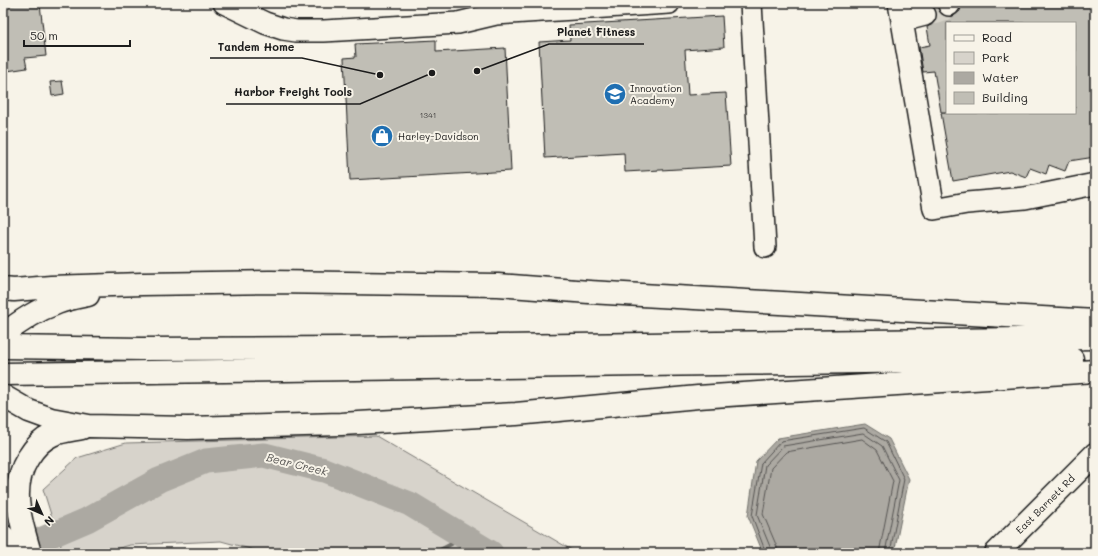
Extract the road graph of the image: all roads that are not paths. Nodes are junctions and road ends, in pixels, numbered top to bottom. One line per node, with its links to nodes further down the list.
1 (224, 3): 2 (lane)
2 (669, 3)
3 (751, 3): 7 (lane)
4 (900, 12): 5 (lane); 6 (lane)
5 (925, 15)
6 (1095, 184)
7 (765, 247)
8 (142, 284): 9 (main road); 10 (main road); 11 (main road)
9 (3, 289)
10 (1095, 321)
11 (3, 335)
12 (1095, 338): 13 (main road)
13 (3, 347)
14 (1095, 359): 16 (main road)
15 (1095, 371): 18 (main road)
16 (3, 374)
17 (3, 396): 18 (main road)
18 (89, 426): 22 (main road)
19 (1095, 454): 23 (main road, East Barnett Rd)
20 (3, 536): 21 (main road)
21 (9, 553)
22 (30, 553)
23 (996, 553)

